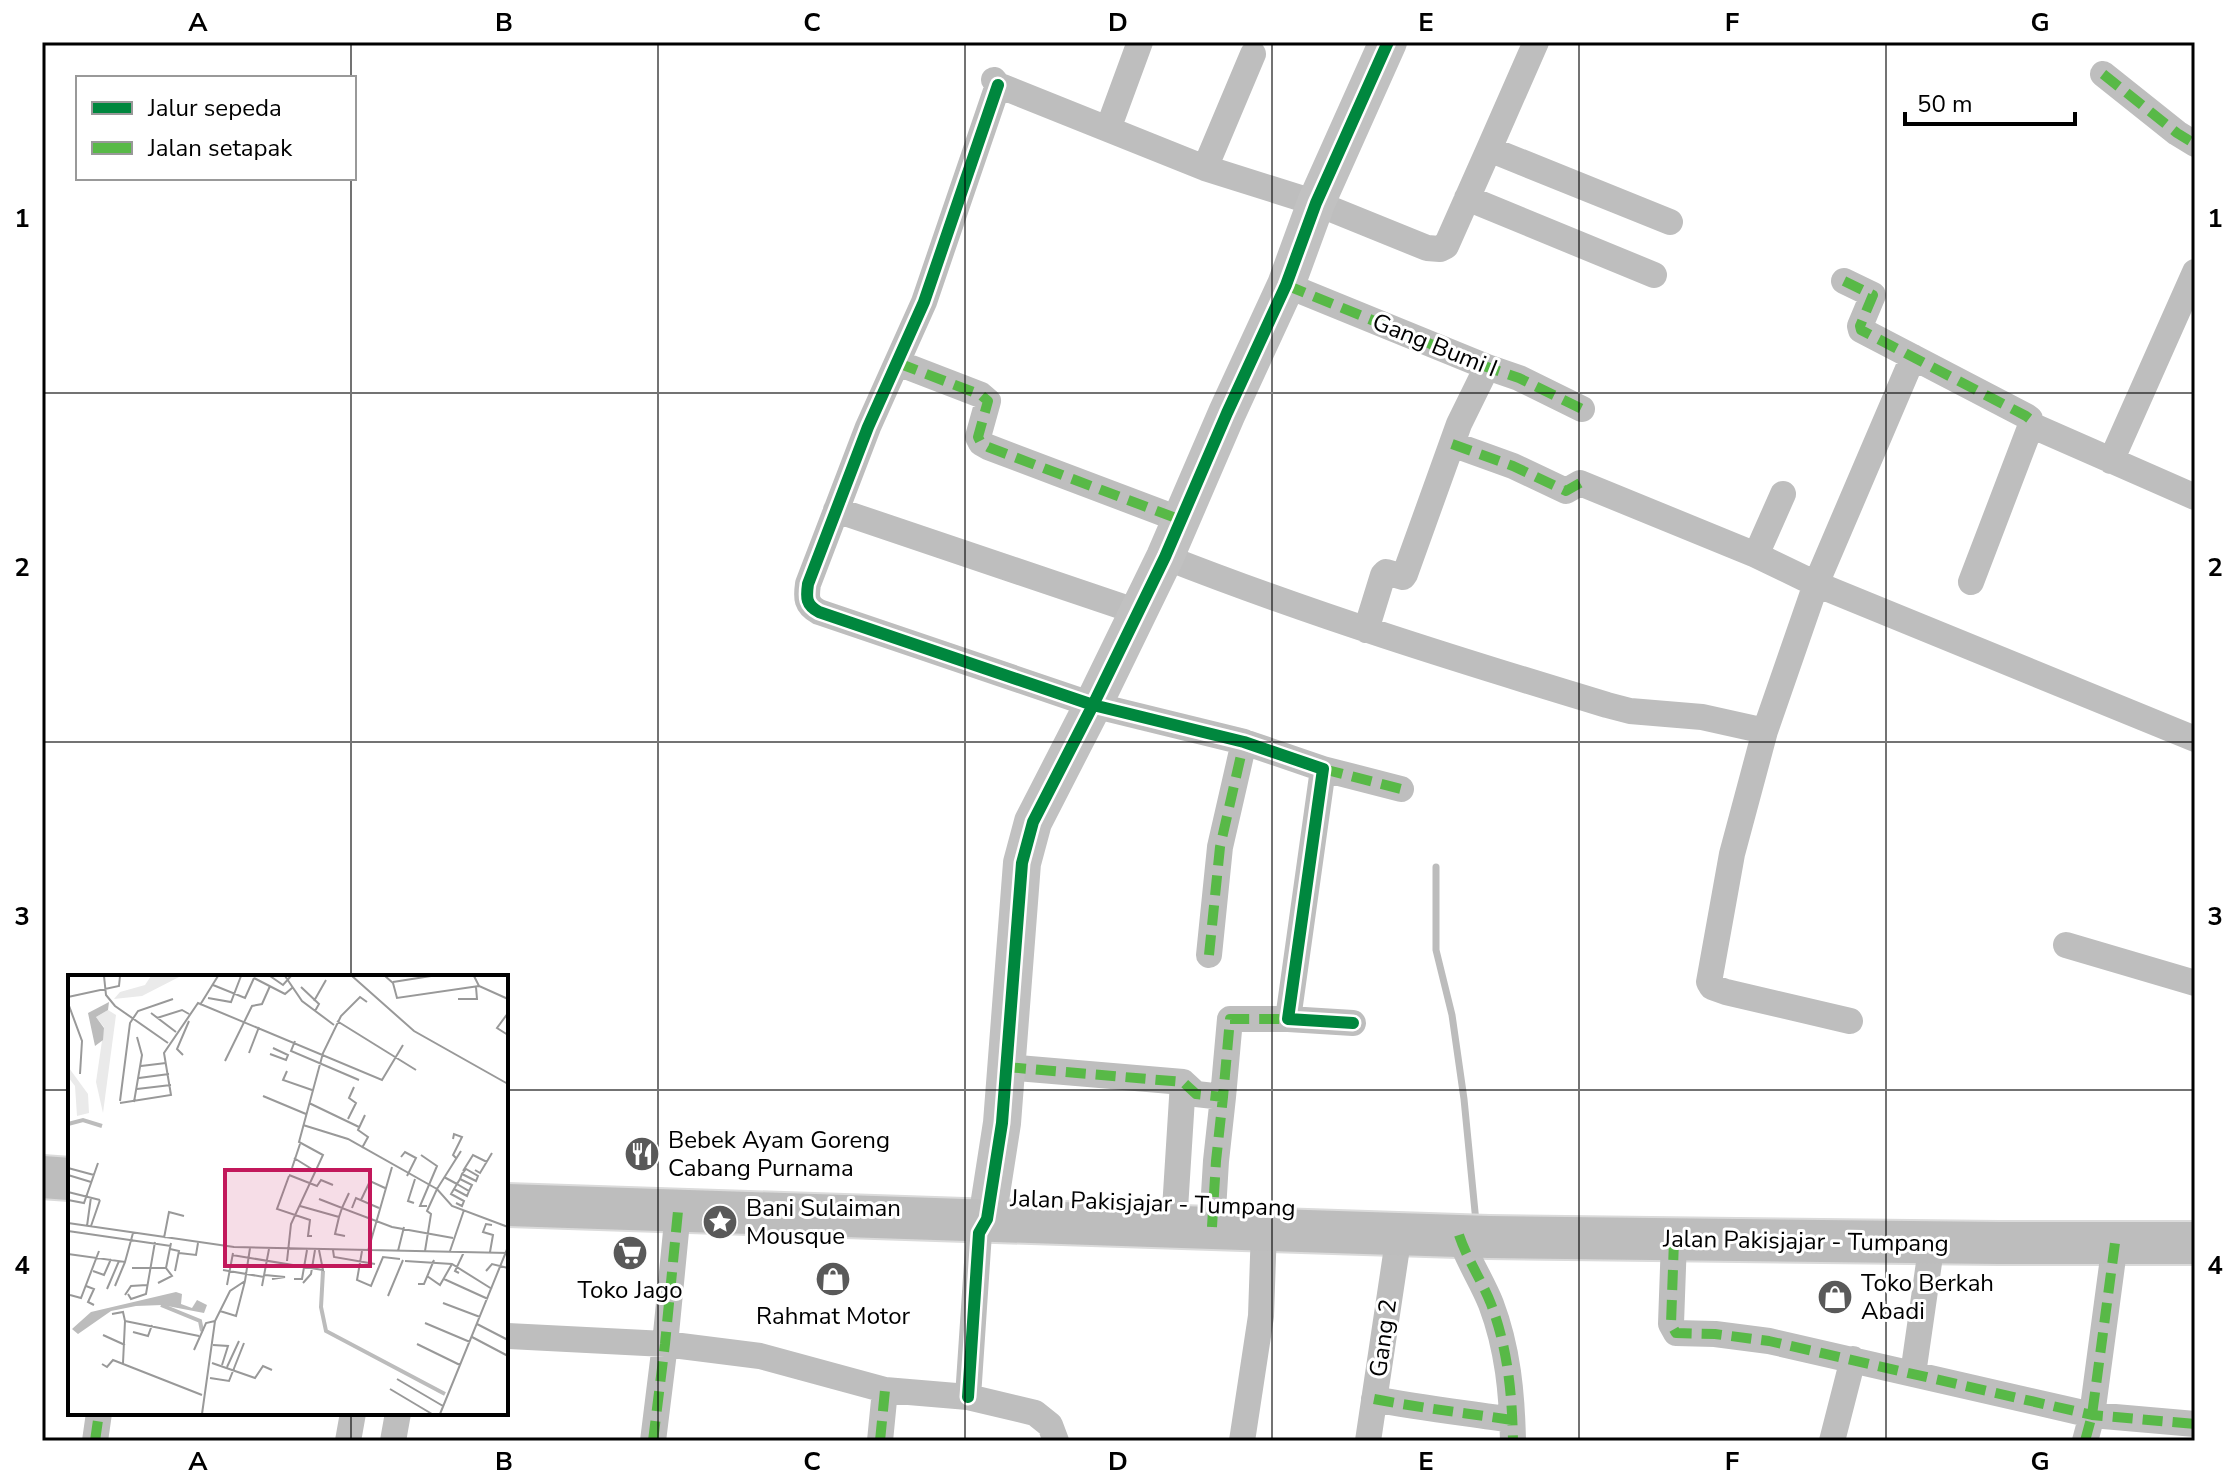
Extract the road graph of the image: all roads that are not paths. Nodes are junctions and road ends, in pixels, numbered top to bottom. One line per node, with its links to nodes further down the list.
1 (1140, 42): 6 (street)
2 (1388, 42): 11 (street)
3 (1536, 42): 8 (street)
4 (1253, 54): 9 (street)
5 (2103, 74): 7 (street)
6 (1108, 129): 9 (street); 18 (street)
7 (2195, 144)
8 (1489, 149): 10 (street); 12 (street)
9 (1205, 168): 11 (street)
10 (1467, 198): 11 (street); 14 (street)
11 (1316, 203): 16 (street)
12 (1670, 222)
13 (2195, 272): 23 (street)
14 (1654, 275)
15 (1844, 281): 17 (street)
16 (1286, 285): 19 (street, Gang Bumi I); 27 (street)
17 (1913, 357): 21 (street); 31 (street)
18 (898, 363): 26 (street); 27 (street)
19 (1487, 367): 20 (street, Gang Bumi I); 22 (street)
20 (1582, 409)
21 (2031, 425): 23 (street); 30 (street)
22 (1452, 444): 28 (street); 33 (street)
23 (2111, 461): 25 (street)
24 (1783, 494): 28 (street)
25 (2195, 497)
26 (836, 510): 32 (street); 34 (street)
27 (1181, 520): 29 (street)
28 (1756, 555): 31 (street)
29 (1165, 557): 32 (street); 33 (street)
30 (1971, 582)
31 (1816, 584): 35 (street); 36 (street)
32 (1138, 612): 34 (street)
33 (1366, 630): 35 (street)
34 (1093, 705): 37 (street); 46 (street)
35 (1765, 731): 44 (street)
36 (2195, 739)
37 (1244, 742): 38 (street); 41 (street)
38 (1323, 769): 39 (street); 43 (street)
39 (1401, 789)
40 (2066, 945): 42 (street)
41 (1209, 955)
42 (2195, 983)
43 (1288, 1019): 45 (street); 48 (street)
44 (1850, 1021)
45 (1353, 1023)
46 (1006, 1067): 47 (street); 53 (street)
47 (1183, 1082): 48 (street); 54 (street)
48 (1223, 1097): 54 (street)
49 (42, 1177): 50 (main road)
50 (68, 1179)
51 (508, 1205): 52 (main road, Jalan Pakisjajar - Tumpang)
52 (678, 1211): 53 (main road, Jalan Pakisjajar - Tumpang); 63 (street)
53 (987, 1219): 54 (main road, Jalan Pakisjajar - Tumpang); 67 (street)
54 (1193, 1226): 55 (main road, Jalan Pakisjajar - Tumpang)
55 (1264, 1228): 56 (main road, Jalan Pakisjajar - Tumpang); 81 (street)
56 (1399, 1234): 57 (main road, Jalan Pakisjajar - Tumpang); 68 (street, Gang 2)
57 (1470, 1236): 58 (main road, Jalan Pakisjajar - Tumpang); 74 (street)
58 (1674, 1240): 59 (main road, Jalan Pakisjajar - Tumpang); 64 (street)
59 (1932, 1242): 60 (main road, Jalan Pakisjajar - Tumpang); 65 (street)
60 (2115, 1243): 61 (main road, Jalan Pakisjajar - Tumpang); 72 (street)
61 (2195, 1243)
62 (508, 1336): 63 (street)
63 (665, 1344): 66 (street); 78 (street)
64 (1853, 1359): 65 (street); 83 (street)
65 (1913, 1374): 72 (street)
66 (885, 1390): 67 (street); 79 (street)
67 (968, 1397): 80 (street)
68 (1374, 1399): 74 (street); 82 (street, Gang 2)
69 (99, 1415): 75 (street)
70 (353, 1415): 76 (street)
71 (398, 1415): 77 (street)
72 (2092, 1415): 73 (street); 84 (street)
73 (2195, 1424)
74 (1513, 1430)
75 (95, 1441)
76 (348, 1441)
77 (393, 1441)
78 (653, 1441)
79 (880, 1441)
80 (1056, 1441)
81 (1242, 1441)
82 (1368, 1441)
83 (1832, 1441)
84 (2085, 1441)

